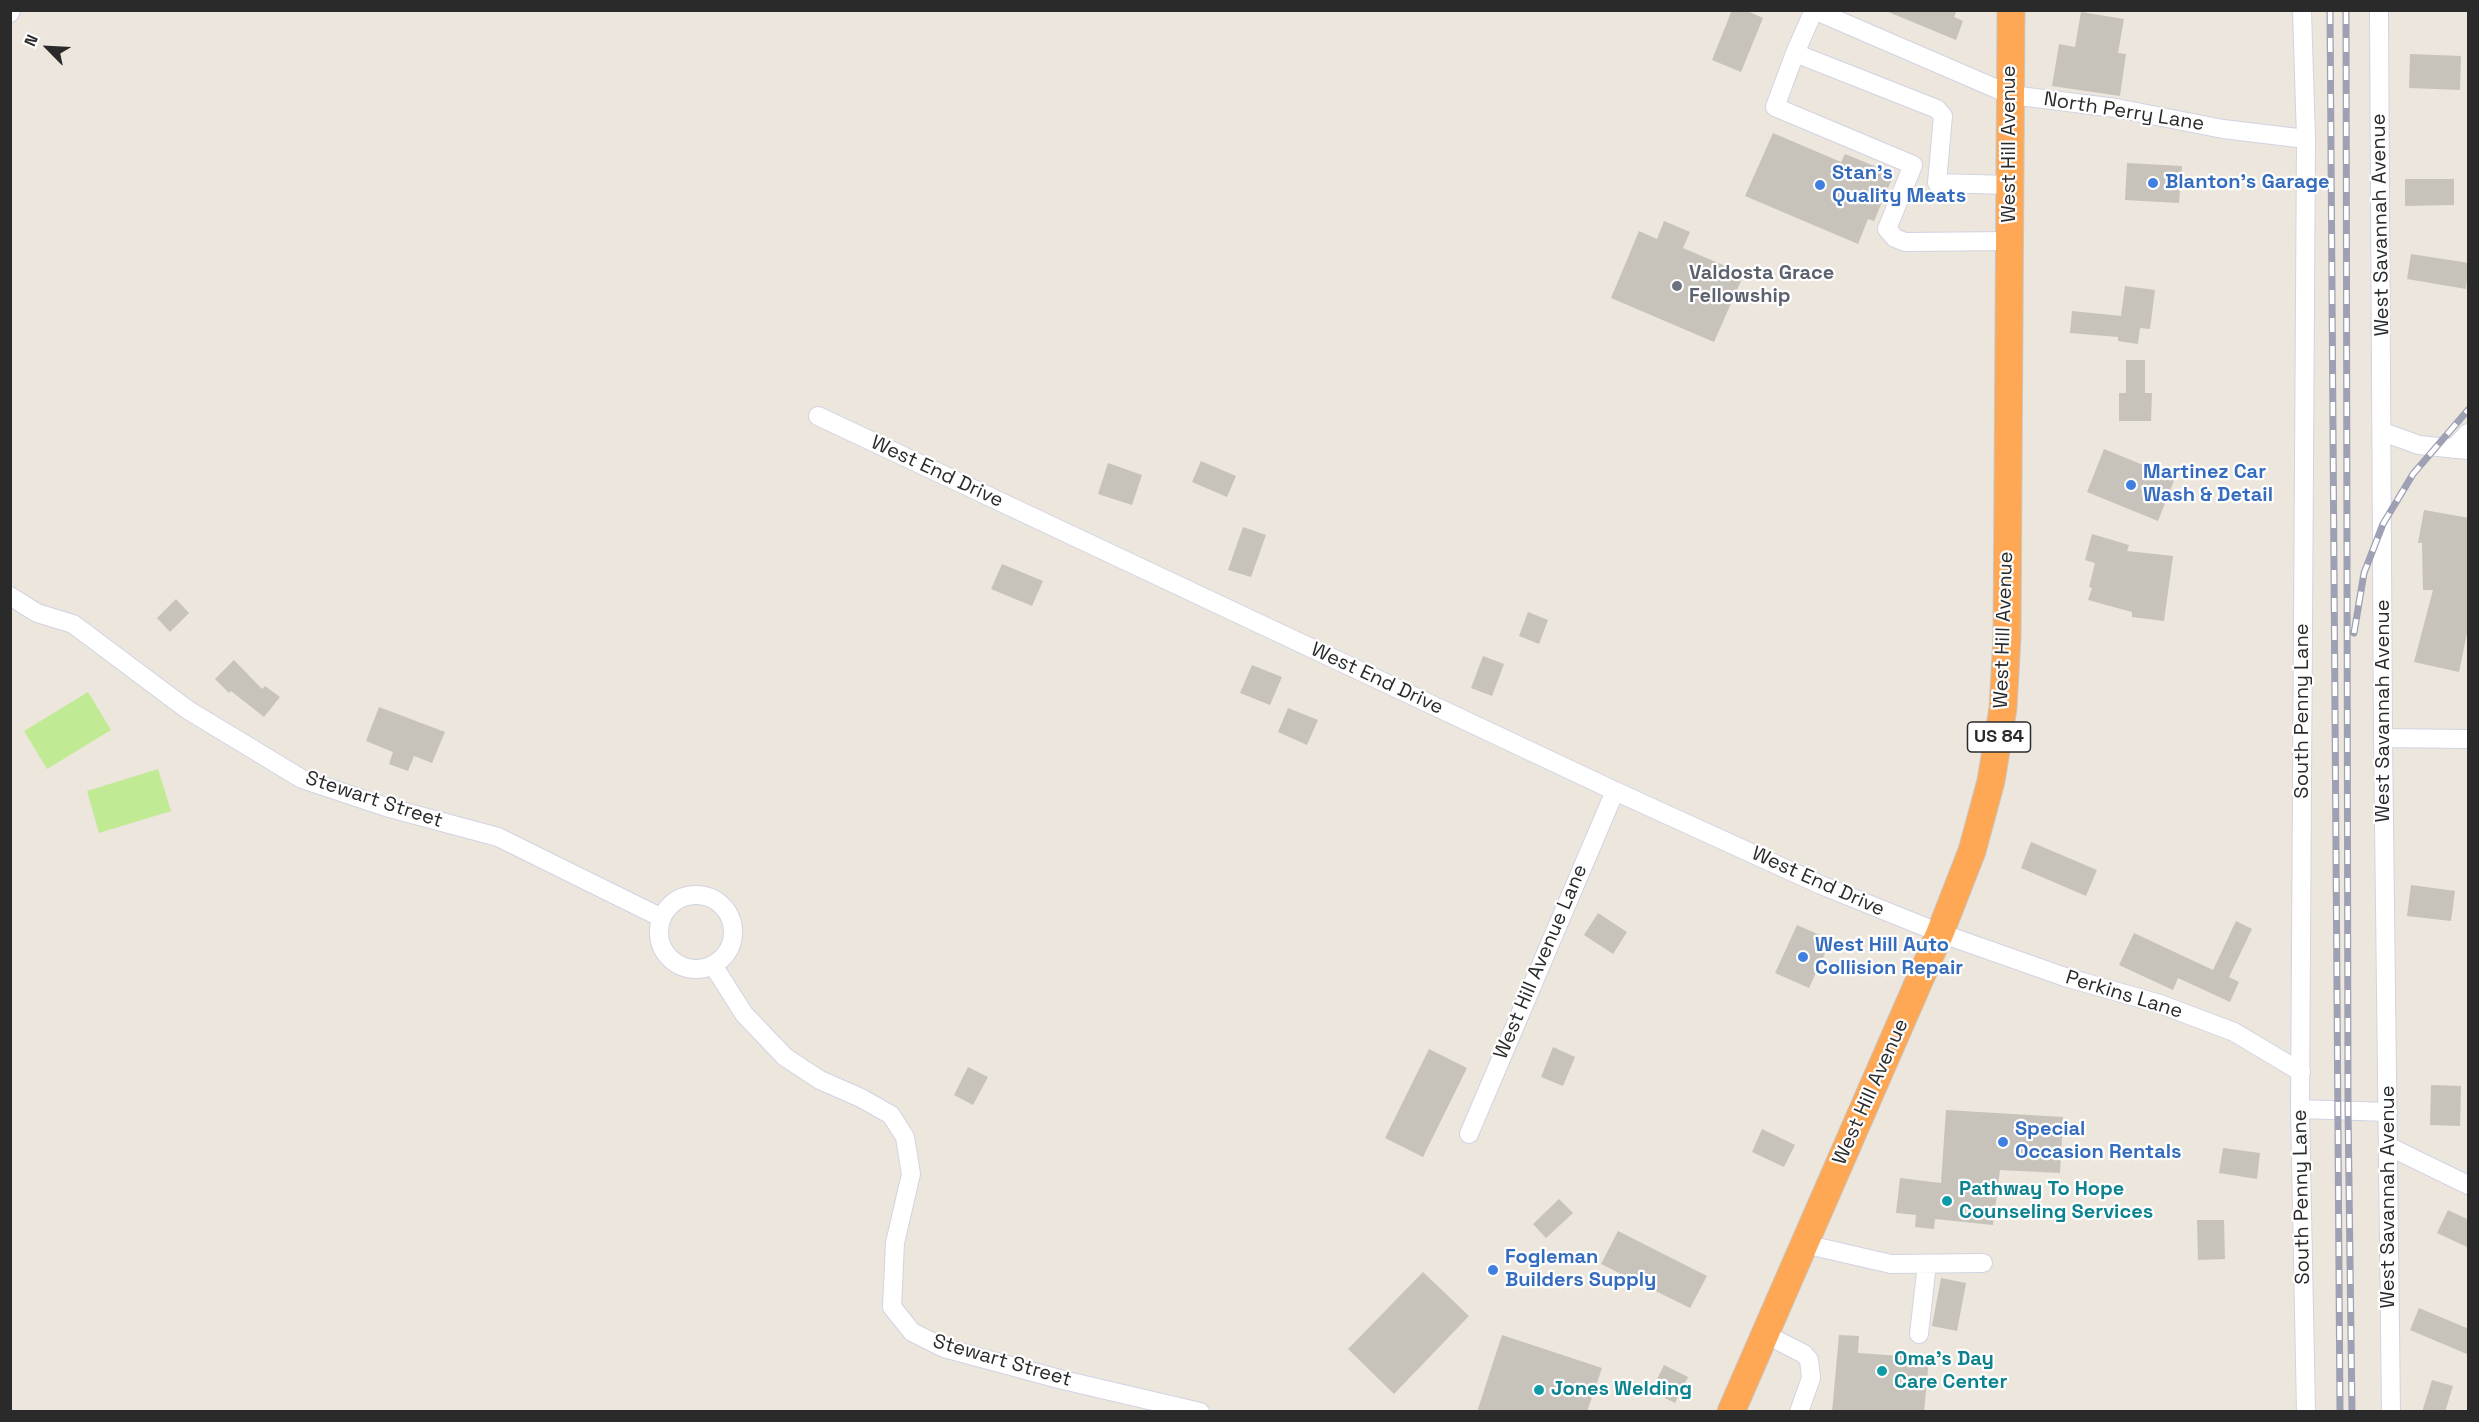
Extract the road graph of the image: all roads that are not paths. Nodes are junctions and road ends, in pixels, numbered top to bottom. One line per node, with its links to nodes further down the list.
1 (1814, 10): 5 (street); 6 (street, North Perry Lane)
2 (2011, 10): 6 (highway, West Hill Avenue / US 84)
3 (2302, 10): 7 (street, South Penny Lane)
4 (2379, 10): 13 (street, West Savannah Avenue)
5 (1795, 53): 8 (street); 9 (street)
6 (2011, 94): 7 (street, North Perry Lane); 10 (highway, West Hill Avenue / US 84)
7 (2306, 139): 23 (street, South Penny Lane)
8 (1913, 165): 9 (street); 11 (street)
9 (1937, 183): 10 (street)
10 (2010, 185): 11 (highway, West Hill Avenue / US 84)
11 (2010, 241): 21 (highway, West Hill Avenue / US 84)
12 (818, 416): 19 (street, West End Drive)
13 (2383, 432): 15 (street); 17 (street, West Savannah Avenue)
14 (2469, 433): 15 (street)
15 (2461, 450)
16 (10, 596): 20 (street, Stewart Street)
17 (2383, 738): 18 (street); 25 (street, West Savannah Avenue)
18 (2469, 739)
19 (1615, 790): 21 (street, West End Drive); 26 (street, West Hill Avenue Lane)
20 (662, 918): 22 (street); 22 (street)
21 (1940, 933): 23 (street, Perkins Lane); 29 (highway, West Hill Avenue / US 84)
22 (713, 965): 35 (street, Stewart Street)
23 (2301, 1072): 24 (street, South Penny Lane)
24 (2300, 1109): 25 (street); 37 (street, South Penny Lane)
25 (2388, 1112): 27 (street, West Savannah Avenue)
26 (1469, 1134)
27 (2388, 1146): 28 (street); 38 (street, West Savannah Avenue)
28 (2469, 1185)
29 (1804, 1244): 31 (street); 32 (highway, West Hill Avenue / US 84)
30 (1983, 1263): 31 (street)
31 (1927, 1264): 33 (street)
32 (1765, 1334): 34 (highway, West Hill Avenue / US 84); 36 (street)
33 (1919, 1334)
34 (1737, 1409)
35 (1200, 1412)
36 (1799, 1412)
37 (2306, 1412)
38 (2391, 1412)

